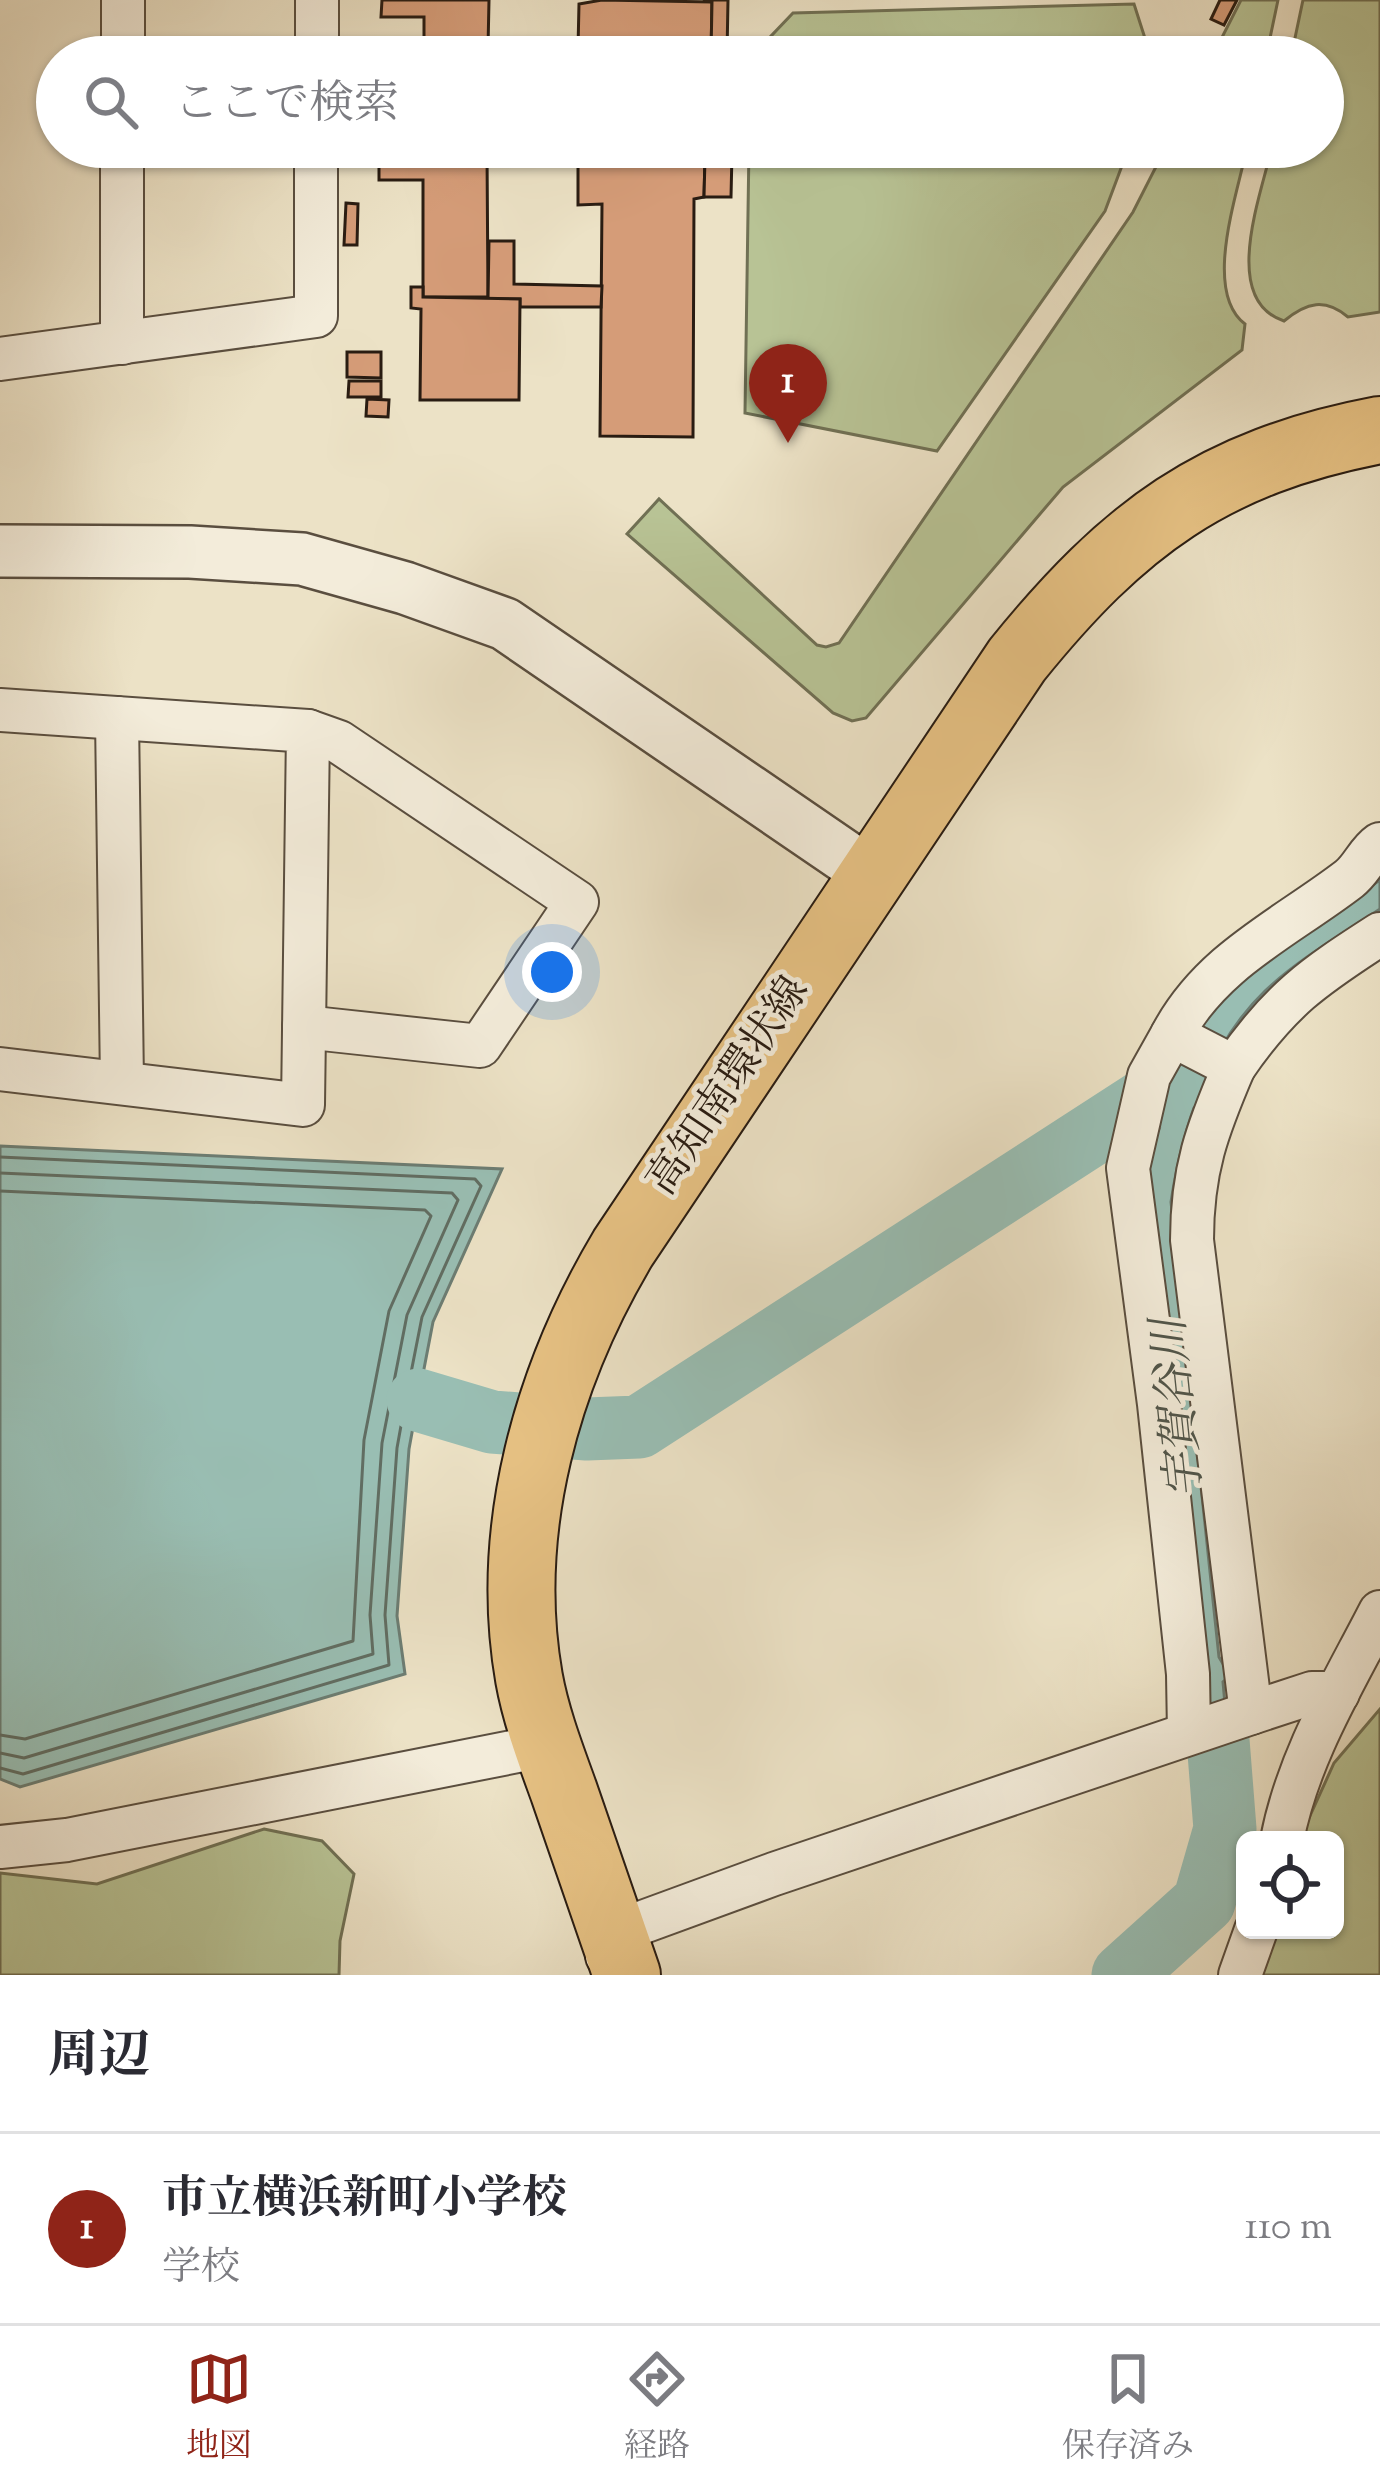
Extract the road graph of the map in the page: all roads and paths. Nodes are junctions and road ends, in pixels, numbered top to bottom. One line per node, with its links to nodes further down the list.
1 (123, 0): 3 (street)
2 (317, 0): 4 (street)
3 (122, 36)
4 (317, 36)
5 (122, 168): 7 (street)
6 (316, 168): 7 (street)
7 (122, 343): 8 (street)
8 (0, 359)
9 (1380, 430): 15 (main road, 高知南環状線)
10 (0, 551): 15 (street)
11 (0, 710): 12 (street)
12 (117, 718): 13 (street); 21 (street)
13 (308, 731): 17 (street); 17 (street)
14 (1380, 844): 18 (street)
15 (872, 875): 25 (main road, 高知南環状線)
16 (1380, 934): 19 (street)
17 (304, 1027): 21 (street)
18 (1176, 1037): 19 (street); 24 (street)
19 (1228, 1064): 24 (street)
20 (0, 1069): 21 (street)
21 (122, 1083)
22 (1380, 1612): 23 (street)
23 (1338, 1693): 24 (street); 26 (street)
24 (1220, 1723): 29 (street)
25 (548, 1745): 27 (street); 29 (main road, 高知南環状線)
26 (1284, 1831)
27 (0, 1847)
28 (1253, 1939): 30 (street)
29 (614, 1961)
30 (1240, 1975)

